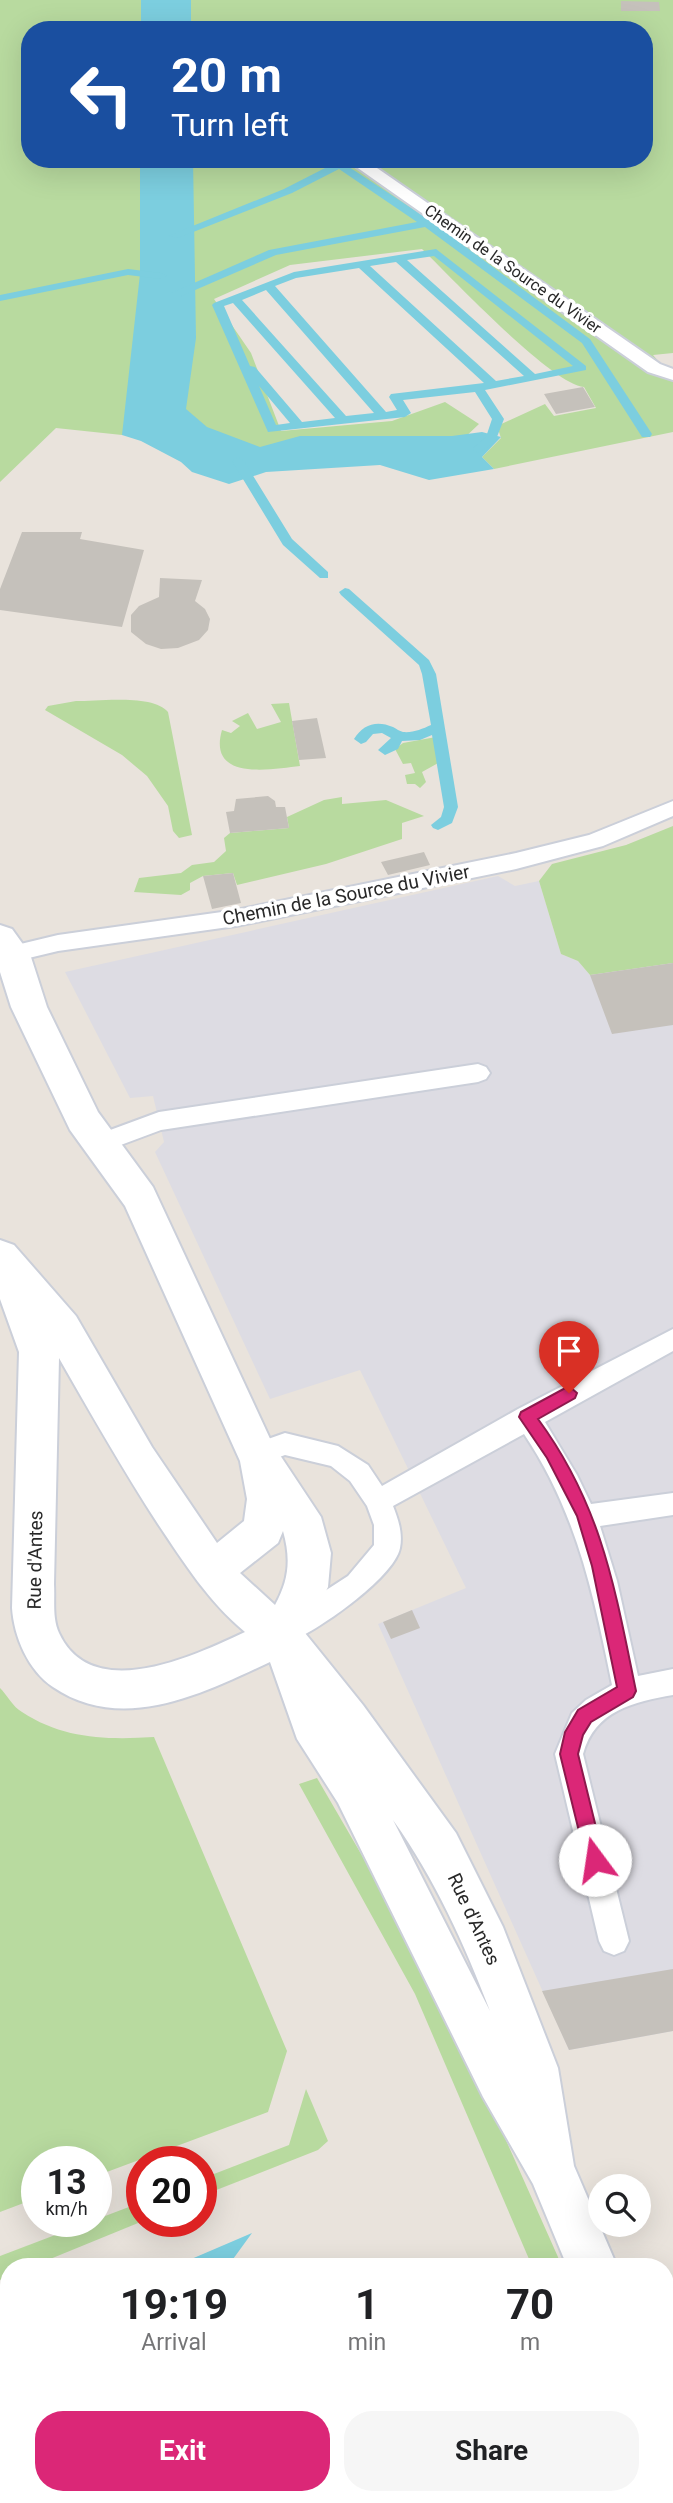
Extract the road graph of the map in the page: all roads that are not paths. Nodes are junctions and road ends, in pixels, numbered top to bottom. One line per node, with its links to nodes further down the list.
1 (367, 168): 2 (lane, Chemin de la Source du Vivier)
2 (673, 376)
3 (673, 808): 4 (lane, Chemin de la Source du Vivier)
4 (6, 946): 6 (street)
5 (478, 1073): 6 (lane)
6 (102, 1143): 10 (street)
7 (0, 1256): 14 (street, Rue d'Antes); 15 (street, Rue d'Antes)
8 (673, 1339): 9 (lane)
9 (527, 1417): 11 (lane); 13 (lane)
10 (257, 1454): 11 (lane); 14 (street); 15 (street)
11 (378, 1501): 15 (lane)
12 (673, 1504): 13 (lane)
13 (585, 1516): 17 (lane)
14 (211, 1567): 15 (street, Rue d'Antes)
15 (281, 1636): 19 (street)
16 (673, 1682): 17 (lane)
17 (627, 1691): 18 (lane)
18 (614, 1941)
19 (589, 2258)

